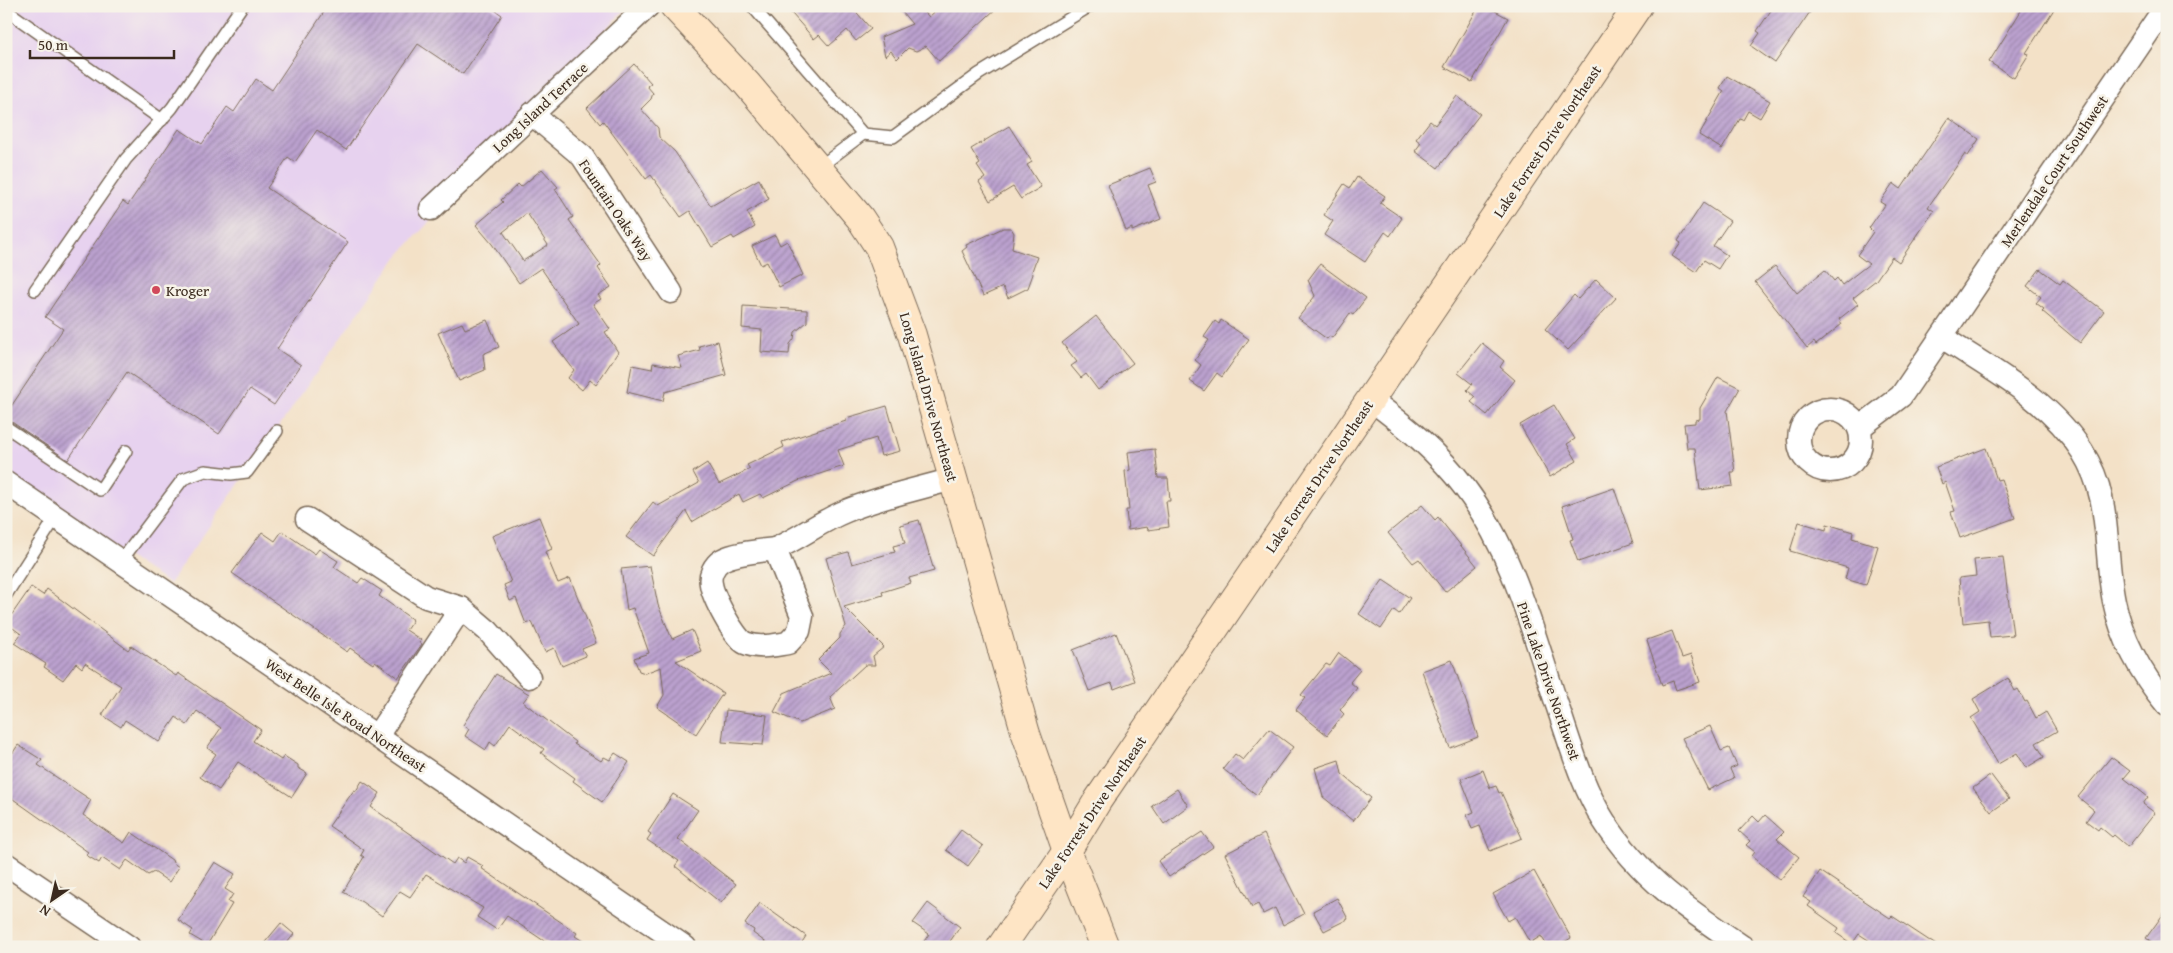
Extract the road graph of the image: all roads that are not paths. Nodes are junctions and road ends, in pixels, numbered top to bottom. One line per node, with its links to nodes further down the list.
1 (242, 6): 10 (lane)
2 (648, 6): 9 (street, Long Island Terrace)
3 (674, 6): 12 (street, Long Island Drive Northeast)
4 (752, 6): 11 (lane)
5 (1090, 6): 11 (lane)
6 (1638, 6): 17 (street, Lake Forrest Drive Northeast)
7 (2166, 6): 16 (street, Merlendale Court Southwest)
8 (6, 10): 10 (lane)
9 (532, 114): 13 (street, Long Island Terrace); 15 (street, Fountain Oaks Way)
10 (162, 120): 14 (lane)
11 (863, 134): 12 (lane)
12 (818, 168): 22 (street, Long Island Drive Northeast)
13 (431, 209)
14 (35, 290)
15 (671, 292)
16 (1942, 337): 19 (street, Merlendale Court Southwest); 31 (street)
17 (1371, 400): 33 (street, Lake Forrest Drive Northeast); 39 (street, Pine Lake Drive Northwest)
18 (6, 427): 21 (lane)
19 (1859, 428)
20 (277, 431): 27 (lane)
21 (126, 451)
22 (953, 479): 26 (street); 33 (street, Long Island Drive Northeast)
23 (6, 483): 24 (street, West Belle Isle Road Northeast)
24 (56, 517): 27 (street, West Belle Isle Road Northeast); 28 (lane)
25 (307, 519): 29 (street)
26 (775, 549): 26 (street)
27 (121, 561): 32 (street, West Belle Isle Road Northeast)
28 (6, 595)
29 (461, 608): 30 (street); 32 (street)
30 (529, 677)
31 (2167, 705)
32 (377, 736): 36 (street, West Belle Isle Road Northeast)
33 (1067, 851): 37 (street, Lake Forrest Drive Northeast); 38 (street, Long Island Drive Northeast)
34 (6, 864): 35 (street)
35 (129, 947)
36 (685, 947)
37 (1001, 947)
38 (1105, 947)
39 (1743, 947)

